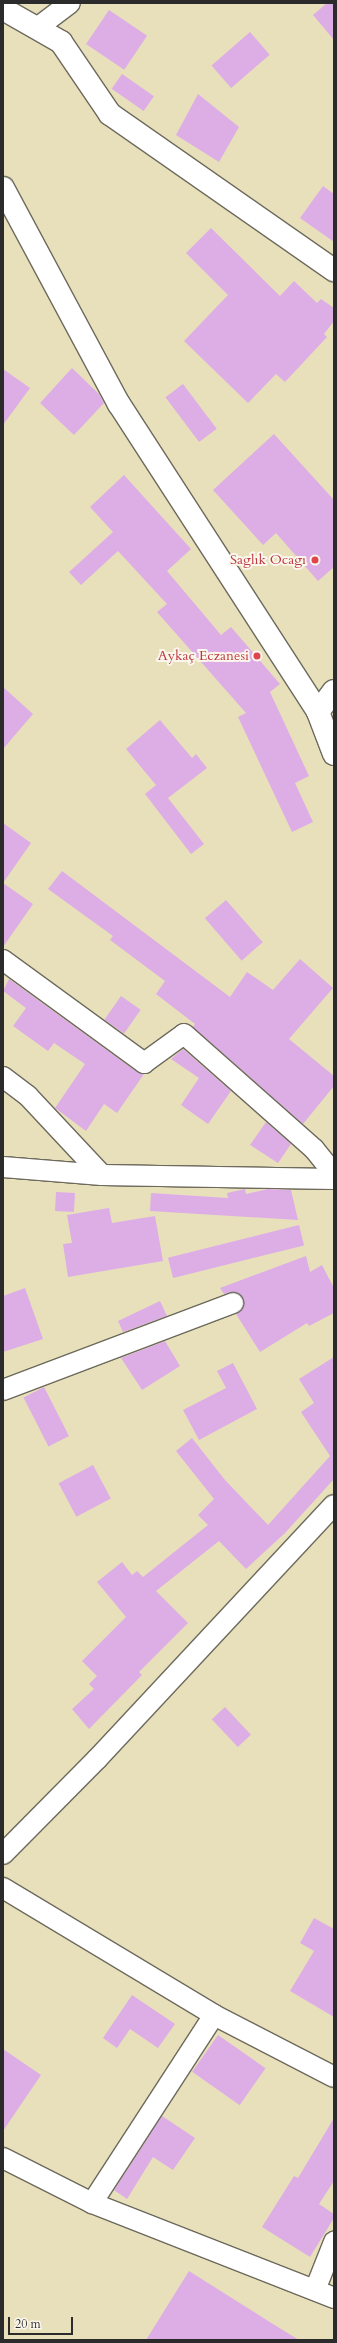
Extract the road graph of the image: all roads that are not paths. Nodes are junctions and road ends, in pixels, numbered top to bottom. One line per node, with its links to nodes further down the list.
1 (70, 3): 3 (street)
2 (3, 9): 3 (street)
3 (37, 28): 5 (street)
4 (3, 188): 7 (street)
5 (334, 270)
6 (334, 691): 7 (street)
7 (318, 712): 8 (street)
8 (334, 754)
9 (3, 960): 12 (street)
10 (3, 1077): 13 (street)
11 (3, 1167): 13 (street)
12 (334, 1174)
13 (102, 1175): 14 (street)
14 (334, 1178)
15 (233, 1303): 16 (street)
16 (3, 1390)
17 (334, 1505): 18 (street)
18 (3, 1854)
19 (3, 1888): 20 (street)
20 (214, 2015): 21 (street); 23 (street)
21 (334, 2077)
22 (3, 2158): 23 (street)
23 (92, 2203): 25 (street)
24 (334, 2242): 25 (street)
25 (315, 2290): 26 (street)
26 (334, 2298)

